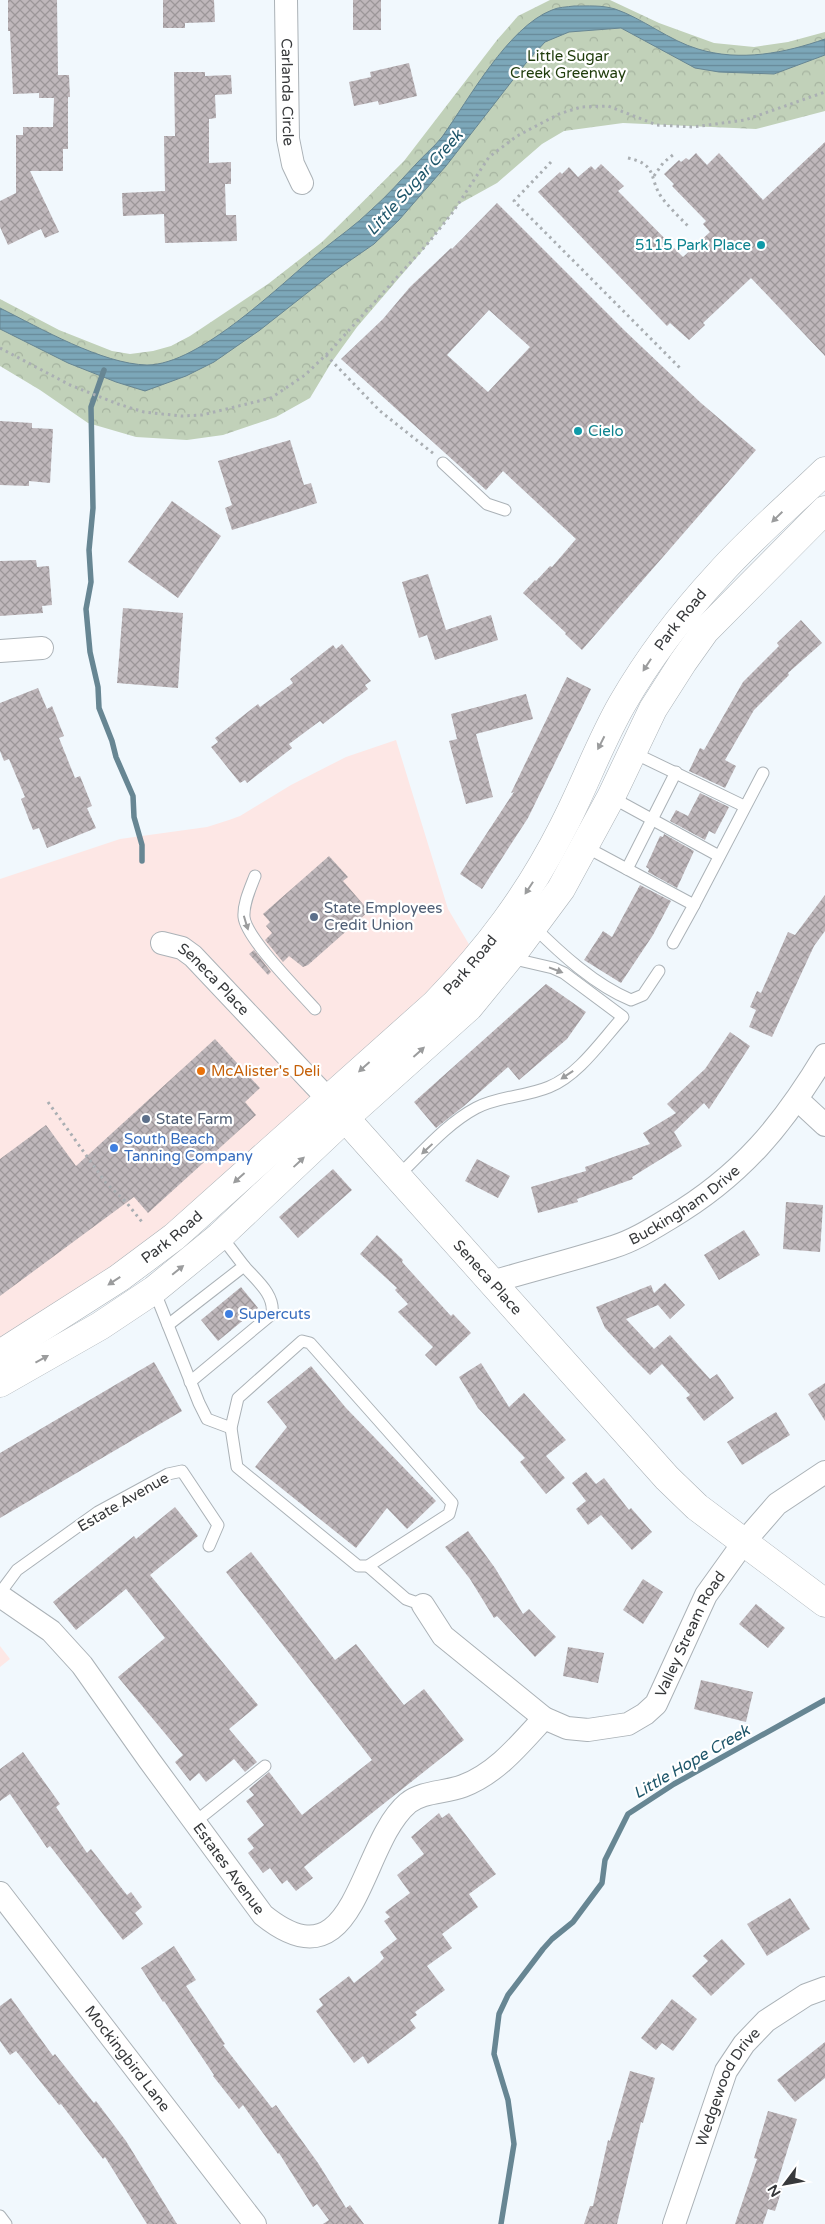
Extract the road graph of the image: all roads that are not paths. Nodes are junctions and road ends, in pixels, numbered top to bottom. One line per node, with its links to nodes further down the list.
1 (286, 0): 2 (street, Carlanda Circle)
2 (302, 183)
3 (444, 463): 5 (lane)
4 (820, 489): 8 (main road, Park Road); 27 (main road, Park Road, one-way to 27)
5 (505, 510)
6 (42, 648): 7 (street)
7 (0, 651)
8 (632, 752): 9 (lane); 11 (main road, Park Road)
9 (676, 772): 12 (lane); 13 (lane)
10 (764, 773): 12 (lane)
11 (611, 797): 13 (lane); 14 (main road, Park Road)
12 (744, 806): 15 (lane)
13 (652, 820): 15 (lane); 16 (lane)
14 (584, 846): 16 (lane); 19 (main road, Park Road)
15 (719, 856): 18 (lane)
16 (627, 869): 18 (lane)
17 (255, 876): 24 (lane, one-way to 24)
18 (694, 904): 21 (lane)
19 (533, 926): 22 (main road, Park Road); 23 (lane)
20 (162, 943): 27 (street, Seneca Place)
21 (673, 943)
22 (510, 958): 27 (main road, Park Road, one-way to 22); 29 (lane, one-way to 29)
23 (659, 971)
24 (315, 1009)
25 (825, 1055): 26 (street, Buckingham Drive)
26 (798, 1100): 28 (street); 32 (street, Buckingham Drive)
27 (337, 1109): 29 (main road, Seneca Place); 30 (main road, Park Road, one-way to 27); 35 (main road, Park Road, one-way to 35)
28 (825, 1124)
29 (398, 1176): 32 (main road, Seneca Place)
30 (220, 1236): 31 (lane); 33 (main road, Park Road, one-way to 30)
31 (244, 1266): 34 (lane); 36 (lane)
32 (492, 1282): 40 (main road, Seneca Place)
33 (154, 1290): 34 (lane); 37 (main road, Park Road, one-way to 33)
34 (168, 1325): 36 (lane)
35 (0, 1354)
36 (190, 1382): 38 (lane)
37 (0, 1383)
38 (231, 1428): 42 (lane); 42 (lane)
39 (825, 1472): 40 (street, Valley Stream Road)
40 (744, 1542): 44 (main road, Seneca Place); 46 (street, Valley Stream Road)
41 (210, 1546): 43 (lane, Estate Avenue)
42 (368, 1566): 45 (lane)
43 (0, 1594): 48 (street, Estates Avenue)
44 (825, 1603)
45 (423, 1605): 46 (street, Valley Stream Road)
46 (544, 1718): 48 (street, Estates Avenue)
47 (265, 1766): 48 (lane)
48 (195, 1822)
49 (0, 1894): 53 (street, Mockingbird Lane)
50 (825, 1988): 54 (street, Wedgewood Drive)
51 (0, 2216): 52 (lane)
52 (6, 2224)
53 (255, 2224)
54 (674, 2224)

